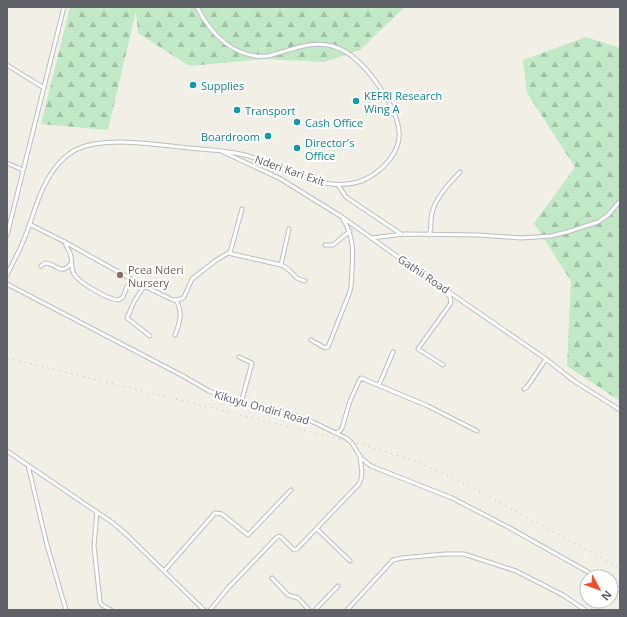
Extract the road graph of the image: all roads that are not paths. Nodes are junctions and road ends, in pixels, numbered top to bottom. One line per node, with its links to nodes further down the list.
1 (64, 7): 4 (street)
2 (197, 7): 9 (street, Nderi Kari Exit)
3 (7, 65): 4 (street)
4 (44, 88): 7 (street)
5 (220, 151): 9 (street, Nderi Kari Exit); 12 (street, Gathii Road); 14 (street, Nderi Kari Exit)
6 (7, 163): 7 (street)
7 (23, 170): 13 (street)
8 (460, 172): 19 (street)
9 (338, 185): 17 (street)
10 (620, 201): 19 (street)
11 (242, 210): 23 (street)
12 (342, 216): 16 (street); 20 (street, Gathii Road)
13 (8, 223): 18 (street)
14 (30, 224): 21 (street); 27 (street, Nderi Kari Exit)
15 (289, 229): 25 (street)
16 (350, 231): 22 (street); 36 (street)
17 (401, 234): 19 (street); 20 (street)
18 (7, 235)
19 (429, 235)
20 (371, 238): 32 (street, Gathii Road)
21 (66, 242): 24 (street); 31 (street)
22 (325, 245)
23 (230, 253): 25 (street); 33 (street)
24 (71, 263): 26 (street); 30 (street)
25 (281, 265): 28 (street)
26 (41, 266)
27 (7, 274)
28 (305, 281)
29 (7, 284): 43 (street, Kikuyu Ondiri Road)
30 (127, 286)
31 (144, 286): 33 (street); 35 (street)
32 (442, 286): 39 (street, Gathii Road); 40 (street)
33 (176, 300): 34 (street)
34 (175, 335)
35 (150, 336)
36 (311, 340)
37 (393, 352): 41 (street)
38 (239, 357): 43 (street)
39 (546, 359): 42 (street); 44 (street, Gathii Road)
40 (443, 366)
41 (379, 385): 45 (street); 46 (street)
42 (524, 389)
43 (241, 403): 46 (street, Kikuyu Ondiri Road)
44 (620, 410)
45 (477, 431)
46 (336, 433): 48 (street, Kikuyu Ondiri Road)
47 (7, 451): 49 (street)
48 (360, 457): 52 (street); 54 (street, Kikuyu Ondiri Road)
49 (28, 465): 51 (street); 58 (street)
50 (291, 490): 55 (street)
51 (97, 512): 55 (street); 59 (street)
52 (317, 529): 53 (street); 61 (street)
53 (350, 561)
54 (582, 569)
55 (165, 570): 60 (street)
56 (272, 578): 62 (street)
57 (338, 586): 63 (street)
58 (66, 610)
59 (111, 610)
60 (204, 610)
61 (210, 610)
62 (309, 610)
63 (315, 610)
64 (346, 610): 65 (street)
65 (585, 610)

